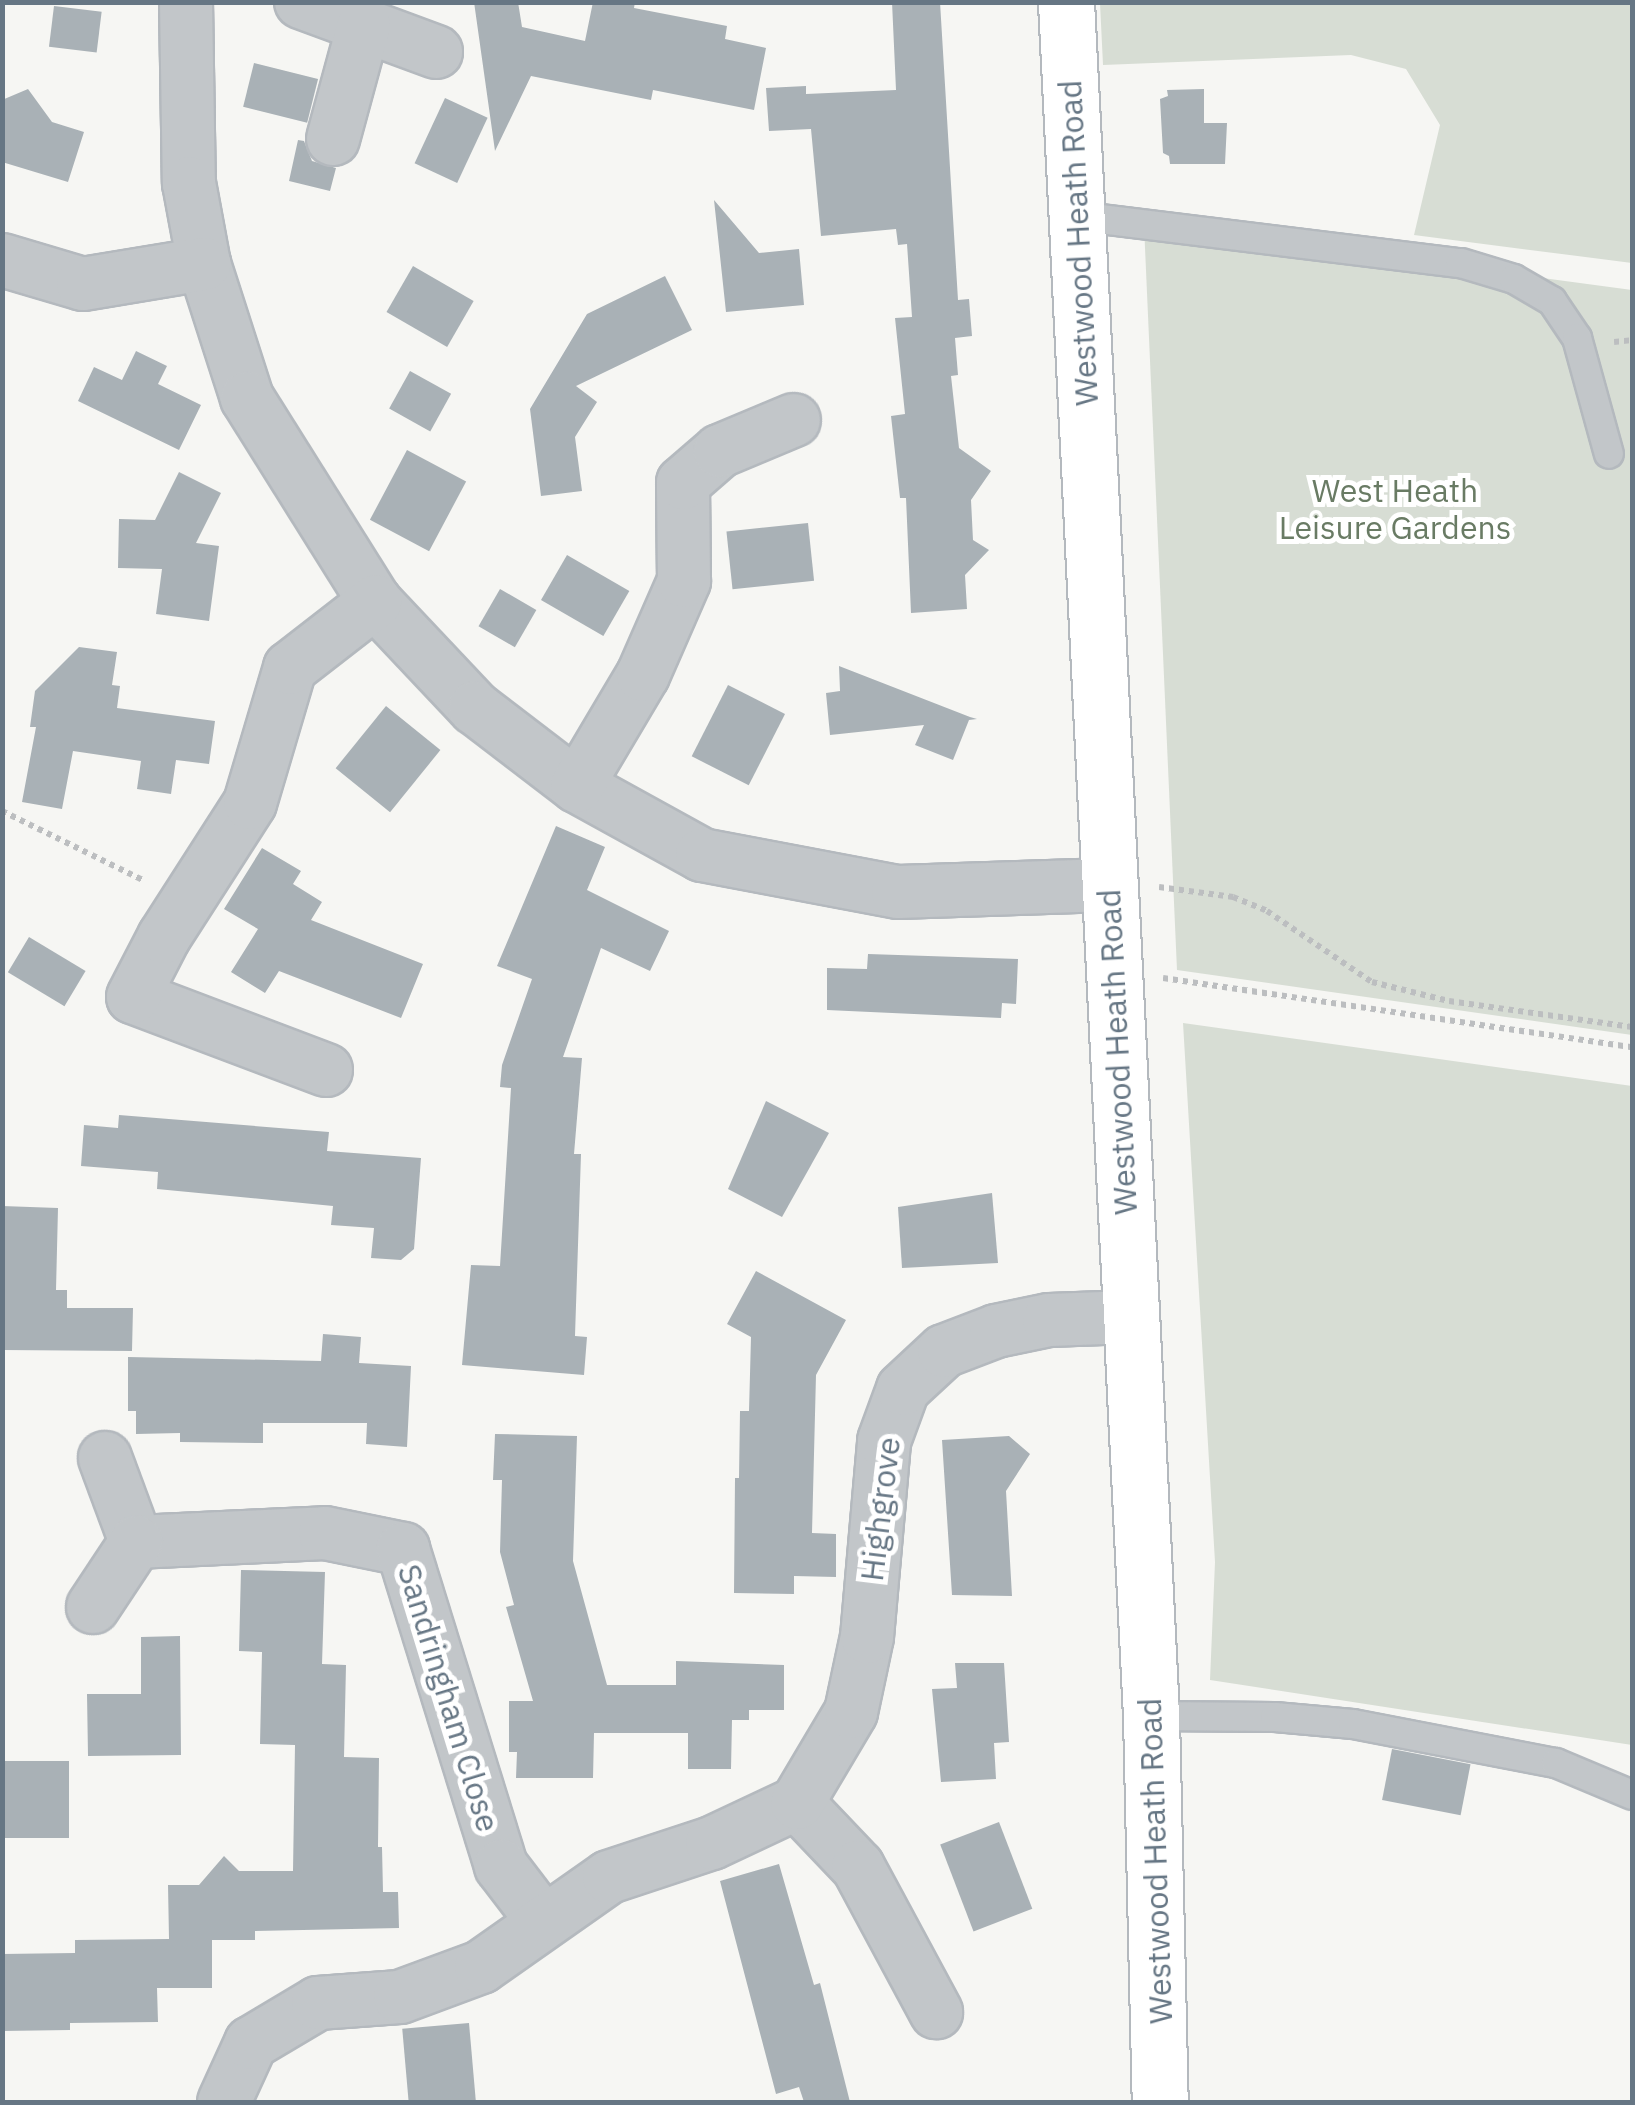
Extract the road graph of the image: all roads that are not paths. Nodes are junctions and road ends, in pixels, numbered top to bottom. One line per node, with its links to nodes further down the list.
1 (186, 2): 9 (street)
2 (301, 2): 4 (street)
3 (1066, 2): 7 (street, Westwood Heath Road)
4 (364, 25): 5 (street); 6 (street)
5 (436, 52)
6 (333, 139)
7 (1076, 216): 11 (lane); 14 (street, Westwood Heath Road)
8 (2, 260): 9 (street)
9 (204, 264): 12 (street)
10 (794, 420): 13 (street)
11 (1609, 454)
12 (374, 602): 13 (street); 15 (street)
13 (577, 786): 14 (street)
14 (1130, 886): 16 (street, Westwood Heath Road)
15 (326, 1070)
16 (1131, 1317): 20 (street, Westwood Heath Road); 22 (street, Highgrove)
17 (105, 1458): 18 (street)
18 (136, 1542): 19 (street); 23 (street, Sandringham Close)
19 (93, 1607)
20 (1151, 1716): 21 (lane); 26 (street, Westwood Heath Road)
21 (1632, 1795)
22 (797, 1803): 23 (street); 24 (street)
23 (542, 1921): 25 (street)
24 (936, 2012)
25 (224, 2102)
26 (1160, 2102)

